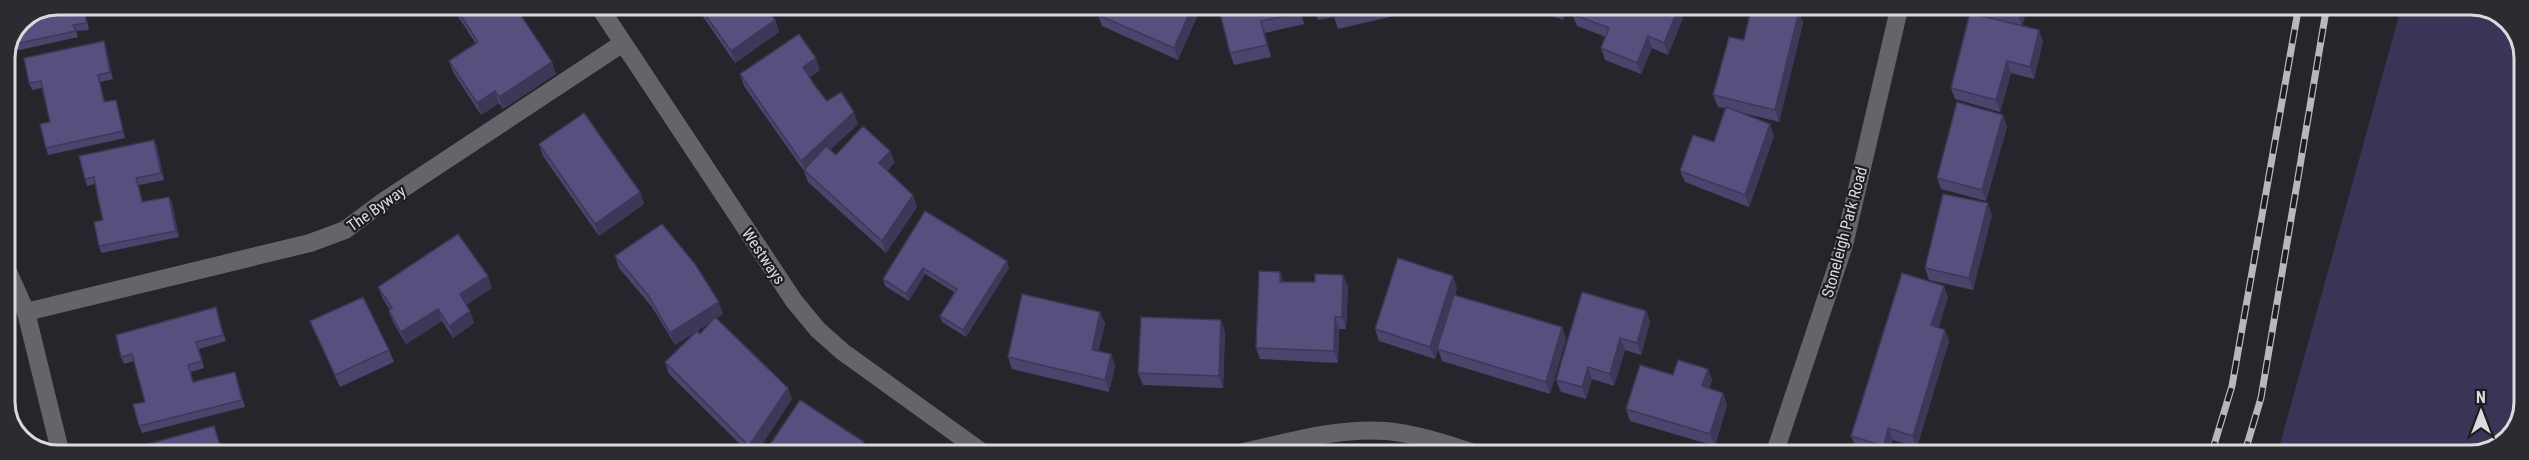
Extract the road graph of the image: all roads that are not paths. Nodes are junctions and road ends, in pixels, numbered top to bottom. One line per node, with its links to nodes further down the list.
1 (605, 15): 3 (street, Westways)
2 (1898, 15): 10 (street, Stoneleigh Park Road)
3 (623, 43): 5 (street, The Byway); 7 (street, Westways)
4 (15, 287): 5 (street)
5 (26, 312): 6 (street)
6 (59, 445)
7 (972, 445)
8 (1280, 445): 9 (street)
9 (1449, 445)
10 (1777, 445)

